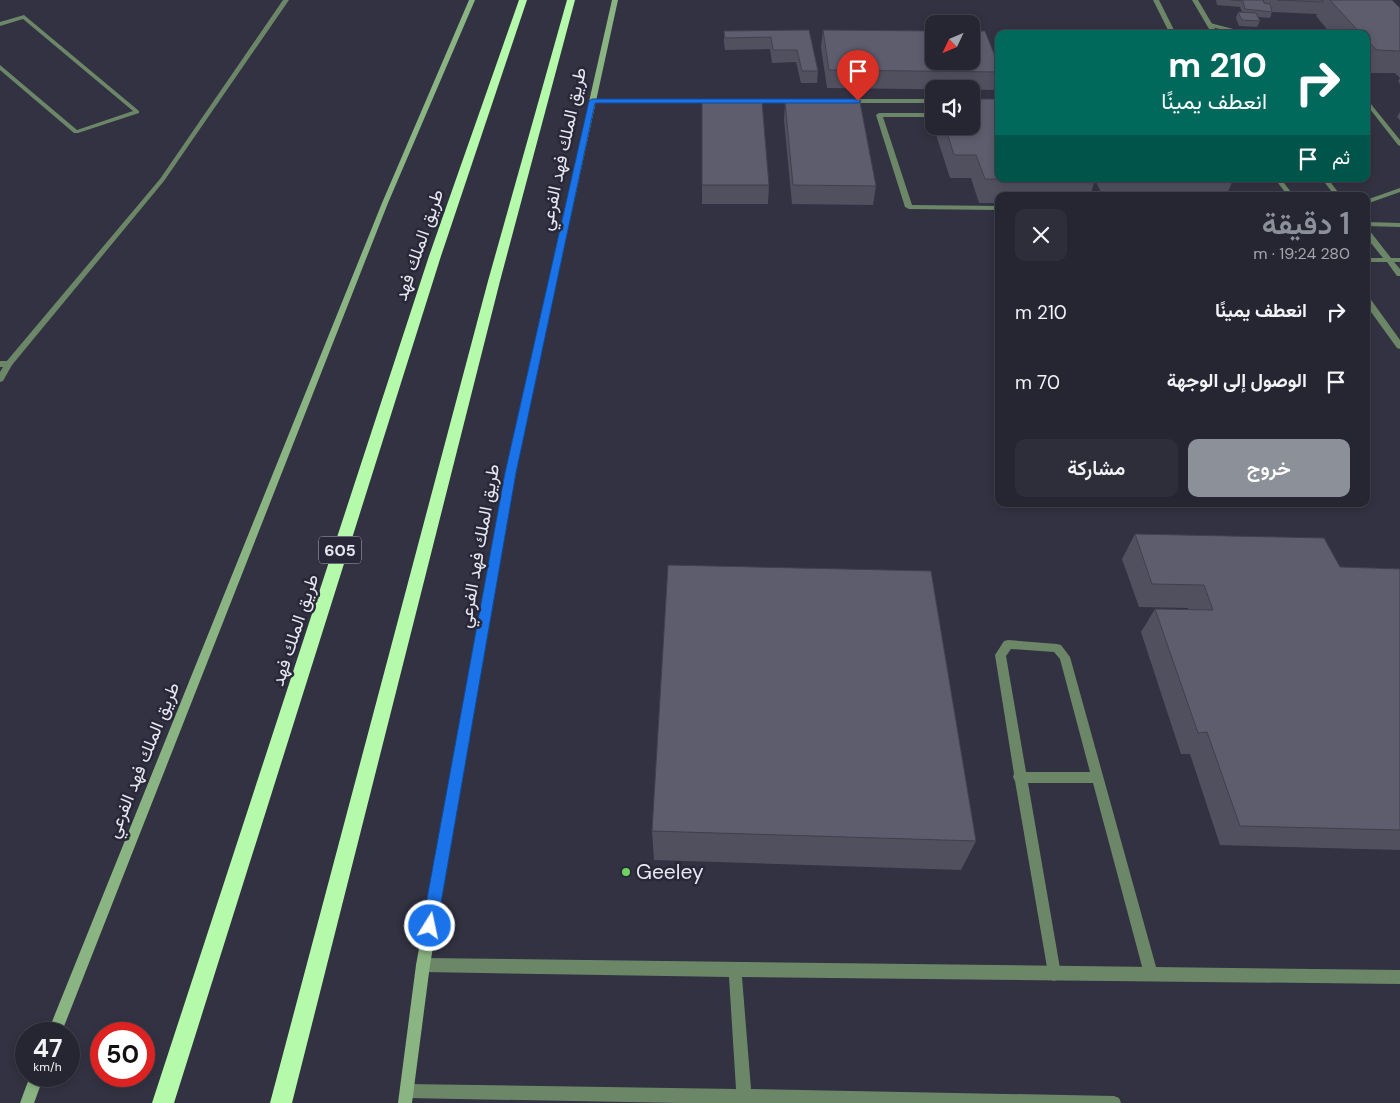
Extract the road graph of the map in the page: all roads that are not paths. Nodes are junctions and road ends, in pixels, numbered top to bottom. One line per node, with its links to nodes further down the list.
1 (286, 0): 35 (street)
2 (472, 0): 44 (main road, طريق الملك فهد الفرعي)
3 (524, 0): 49 (highway, طريق الملك فهد / 605)
4 (571, 0): 50 (highway)
5 (614, 0): 14 (main road, طريق الملك فهد الفرعي)
6 (1156, 0): 10 (street)
7 (1195, 0): 9 (street)
8 (0, 24): 13 (street)
9 (1210, 25): 11 (street); 12 (street)
10 (1171, 30)
11 (1213, 30)
12 (1231, 30)
13 (0, 67)
14 (592, 101): 15 (street); 39 (main road, طريق الملك فهد الفرعي)
15 (925, 101)
16 (1370, 105): 18 (street)
17 (925, 115): 25 (street)
18 (1400, 144)
19 (1280, 182): 22 (street)
20 (1327, 182): 23 (street)
21 (1400, 190): 24 (street)
22 (1288, 192)
23 (1335, 192)
24 (1370, 201)
25 (995, 208)
26 (1370, 224): 27 (street)
27 (1400, 224)
28 (1370, 237): 30 (street)
29 (1370, 260): 30 (street)
30 (1390, 260): 31 (street); 32 (street)
31 (1400, 260)
32 (1400, 274)
33 (1370, 305): 34 (street)
34 (1400, 346)
35 (5, 364): 36 (street)
36 (0, 379)
37 (1020, 776): 38 (street); 38 (street); 41 (street)
38 (1098, 778): 42 (street)
39 (423, 965): 40 (street); 46 (main road, طريق الملك فهد الفرعي)
40 (736, 970): 41 (street); 47 (street)
41 (1054, 974): 42 (street)
42 (1151, 974): 43 (street)
43 (1400, 977)
44 (59, 1022)
45 (33, 1087): 48 (main road)
46 (406, 1097): 47 (street)
47 (744, 1097): 51 (street)
48 (27, 1103)
49 (163, 1103)
50 (281, 1103)
51 (1114, 1103)

